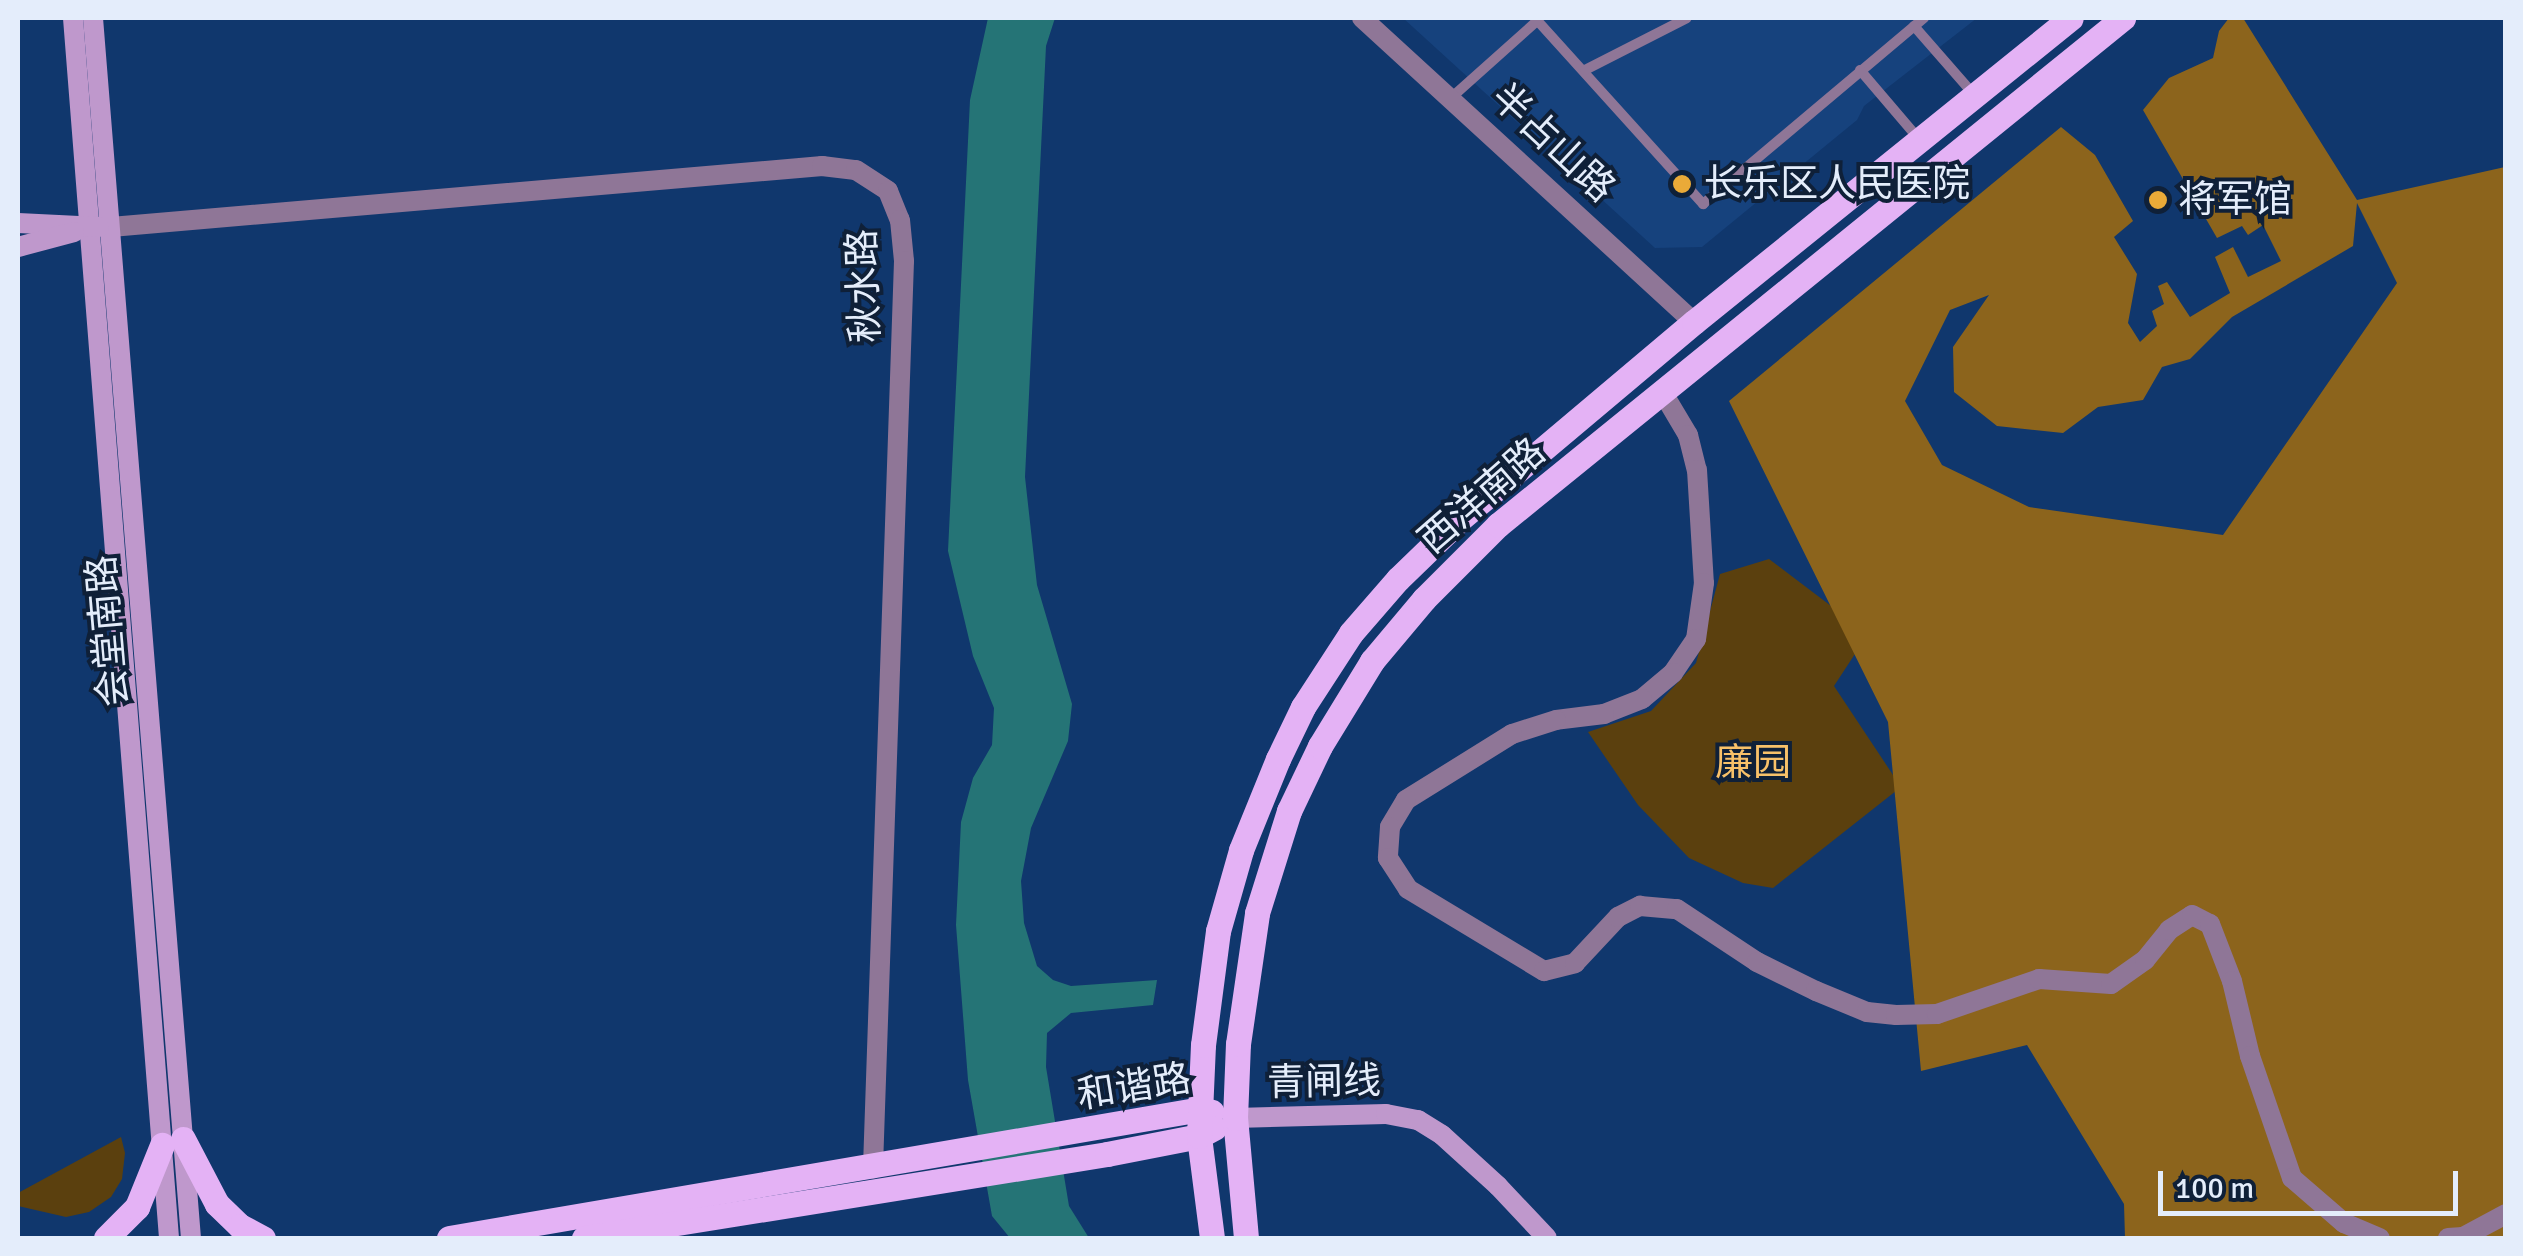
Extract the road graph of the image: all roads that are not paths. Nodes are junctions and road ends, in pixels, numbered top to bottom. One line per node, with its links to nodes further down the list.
1 (73, 18): 17 (main road, 会堂南路)
2 (93, 18): 16 (main road, 会堂南路)
3 (1362, 18): 13 (street, 半占山路)
4 (1687, 18): 10 (lane)
5 (1924, 18): 9 (lane)
6 (2071, 18): 12 (main road, 西洋南路)
7 (2123, 18): 20 (main road, 西洋南路)
8 (1536, 19): 10 (lane); 13 (lane)
9 (1914, 26): 11 (lane); 12 (lane)
10 (1585, 70): 11 (lane)
11 (1860, 70): 14 (lane)
12 (1975, 96): 14 (main road, 西洋南路)
13 (1452, 97): 19 (street, 半占山路)
14 (1920, 141): 19 (main road, 西洋南路)
15 (18, 223): 17 (main road)
16 (111, 227): 17 (main road); 25 (main road, 会堂南路); 27 (street, 秋水路)
17 (88, 228): 18 (main road); 25 (main road, 会堂南路)
18 (18, 246)
19 (1694, 322): 21 (main road, 西洋南路)
20 (1663, 393): 22 (main road, 西洋南路); 38 (street)
21 (1201, 1109): 22 (main road, 和谐路); 23 (main road, 西洋南路); 24 (main road, 和谐路)
22 (1235, 1118): 23 (main road, 和谐路); 36 (main road, 西洋南路); 37 (main road, 青闸线)
23 (1198, 1136): 24 (main road, 和谐路); 35 (main road, 西洋南路)
24 (1107, 1141): 26 (main road, 和谐路)
25 (173, 1142): 29 (main road); 30 (main road, 会堂南路); 31 (main road, 会堂南路); 32 (main road)
26 (977, 1163): 27 (main road, 和谐路); 34 (main road, 和谐路)
27 (873, 1168): 33 (main road, 和谐路)
28 (2506, 1214): 39 (street)
29 (106, 1238)
30 (169, 1238)
31 (191, 1238)
32 (263, 1238)
33 (449, 1238)
34 (584, 1238)
35 (1212, 1238)
36 (1246, 1238)
37 (1547, 1238)
38 (2380, 1238)
39 (2448, 1238)

